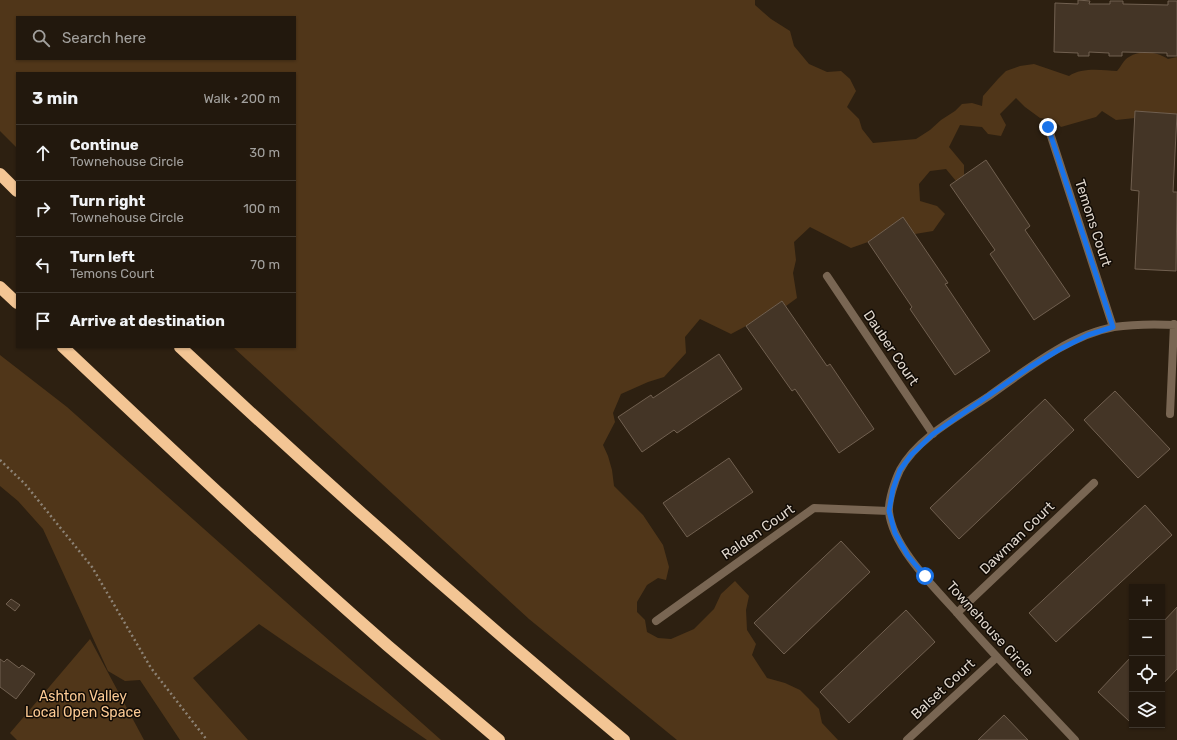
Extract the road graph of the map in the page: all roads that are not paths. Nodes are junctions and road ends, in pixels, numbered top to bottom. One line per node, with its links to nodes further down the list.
1 (1048, 127): 8 (street, Temons Court)
2 (0, 174): 3 (highway)
3 (16, 190)
4 (827, 276): 12 (street, Dauber Court)
5 (0, 287): 6 (highway)
6 (16, 302)
7 (1175, 324): 8 (street, Townehouse Circle); 11 (street)
8 (1113, 327): 12 (street, Townehouse Circle)
9 (63, 348): 18 (highway)
10 (181, 348): 19 (highway)
11 (1170, 414)
12 (933, 434): 14 (street, Townehouse Circle)
13 (1094, 483): 15 (street, Dawman Court)
14 (889, 511): 15 (street, Townehouse Circle); 16 (street, Ralden Court)
15 (957, 613): 17 (street, Townehouse Circle)
16 (656, 621)
17 (996, 657): 20 (street, Balset Court); 21 (street, Townehouse Circle)
18 (499, 740)
19 (624, 740)
20 (907, 740)
21 (1075, 740)

